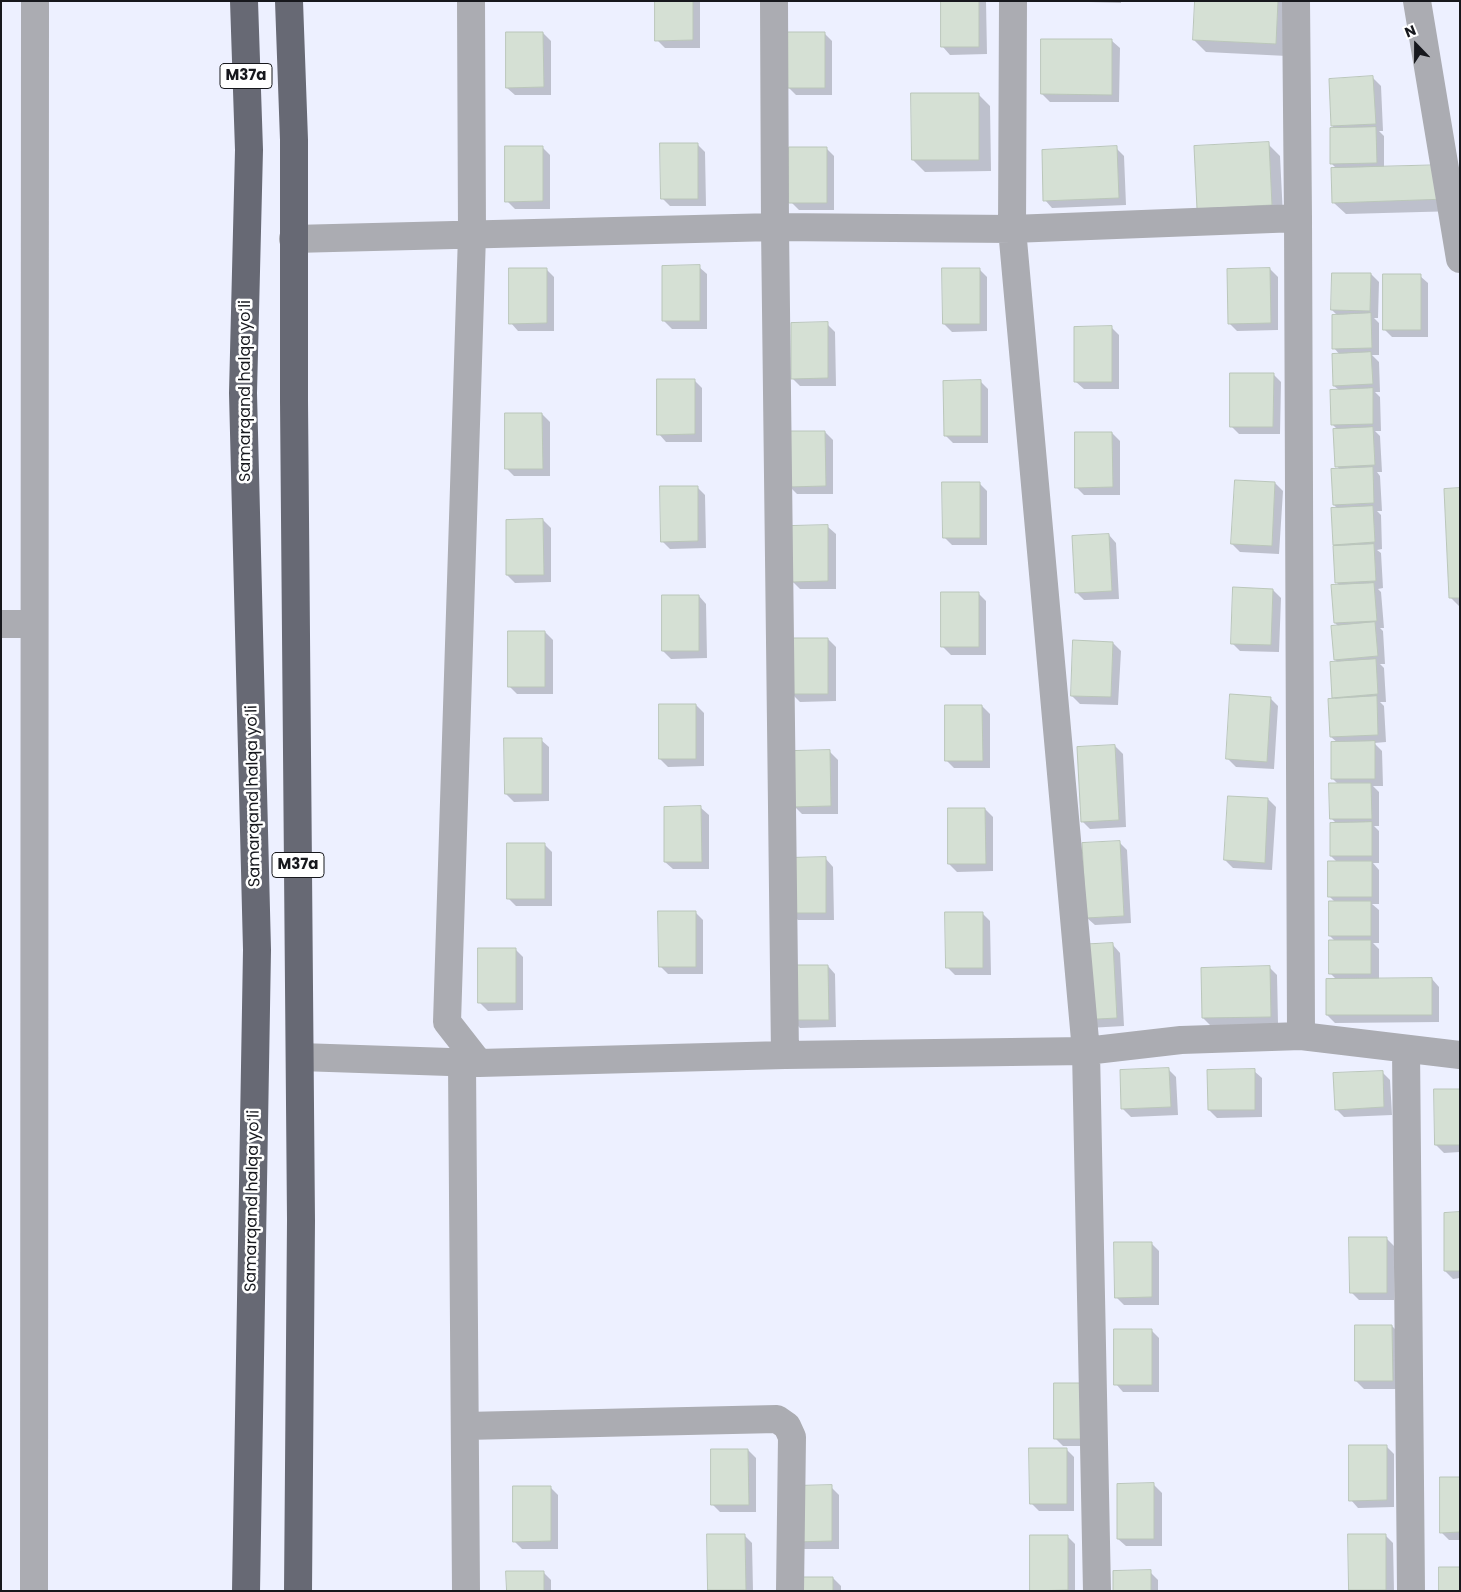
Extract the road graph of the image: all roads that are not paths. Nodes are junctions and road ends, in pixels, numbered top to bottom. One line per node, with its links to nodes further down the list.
1 (35, 1): 16 (street)
2 (244, 1): 26 (highway, Samarqand halqa yoʻli / M37a)
3 (289, 1): 13 (highway, M37a)
4 (471, 1): 12 (street)
5 (774, 1): 10 (street)
6 (1013, 1): 11 (street)
7 (1296, 1): 9 (street)
8 (1417, 1): 14 (street)
9 (1298, 218): 11 (street); 17 (street)
10 (774, 227): 11 (street); 12 (street); 20 (street)
11 (1012, 229): 19 (street)
12 (472, 235): 13 (street); 23 (street)
13 (293, 239): 22 (highway, M37a)
14 (1460, 259)
15 (1, 624): 16 (street)
16 (34, 624): 25 (street)
17 (1301, 1036): 18 (street); 19 (street)
18 (1406, 1048): 21 (street); 31 (street)
19 (1086, 1051): 20 (street); 30 (street)
20 (785, 1055): 23 (street)
21 (1460, 1055)
22 (300, 1057): 23 (street); 27 (highway, M37a)
23 (471, 1063): 24 (street)
24 (465, 1426): 28 (street); 29 (street)
25 (34, 1591)
26 (246, 1591)
27 (298, 1591)
28 (466, 1591)
29 (790, 1591)
30 (1097, 1591)
31 (1411, 1591)

